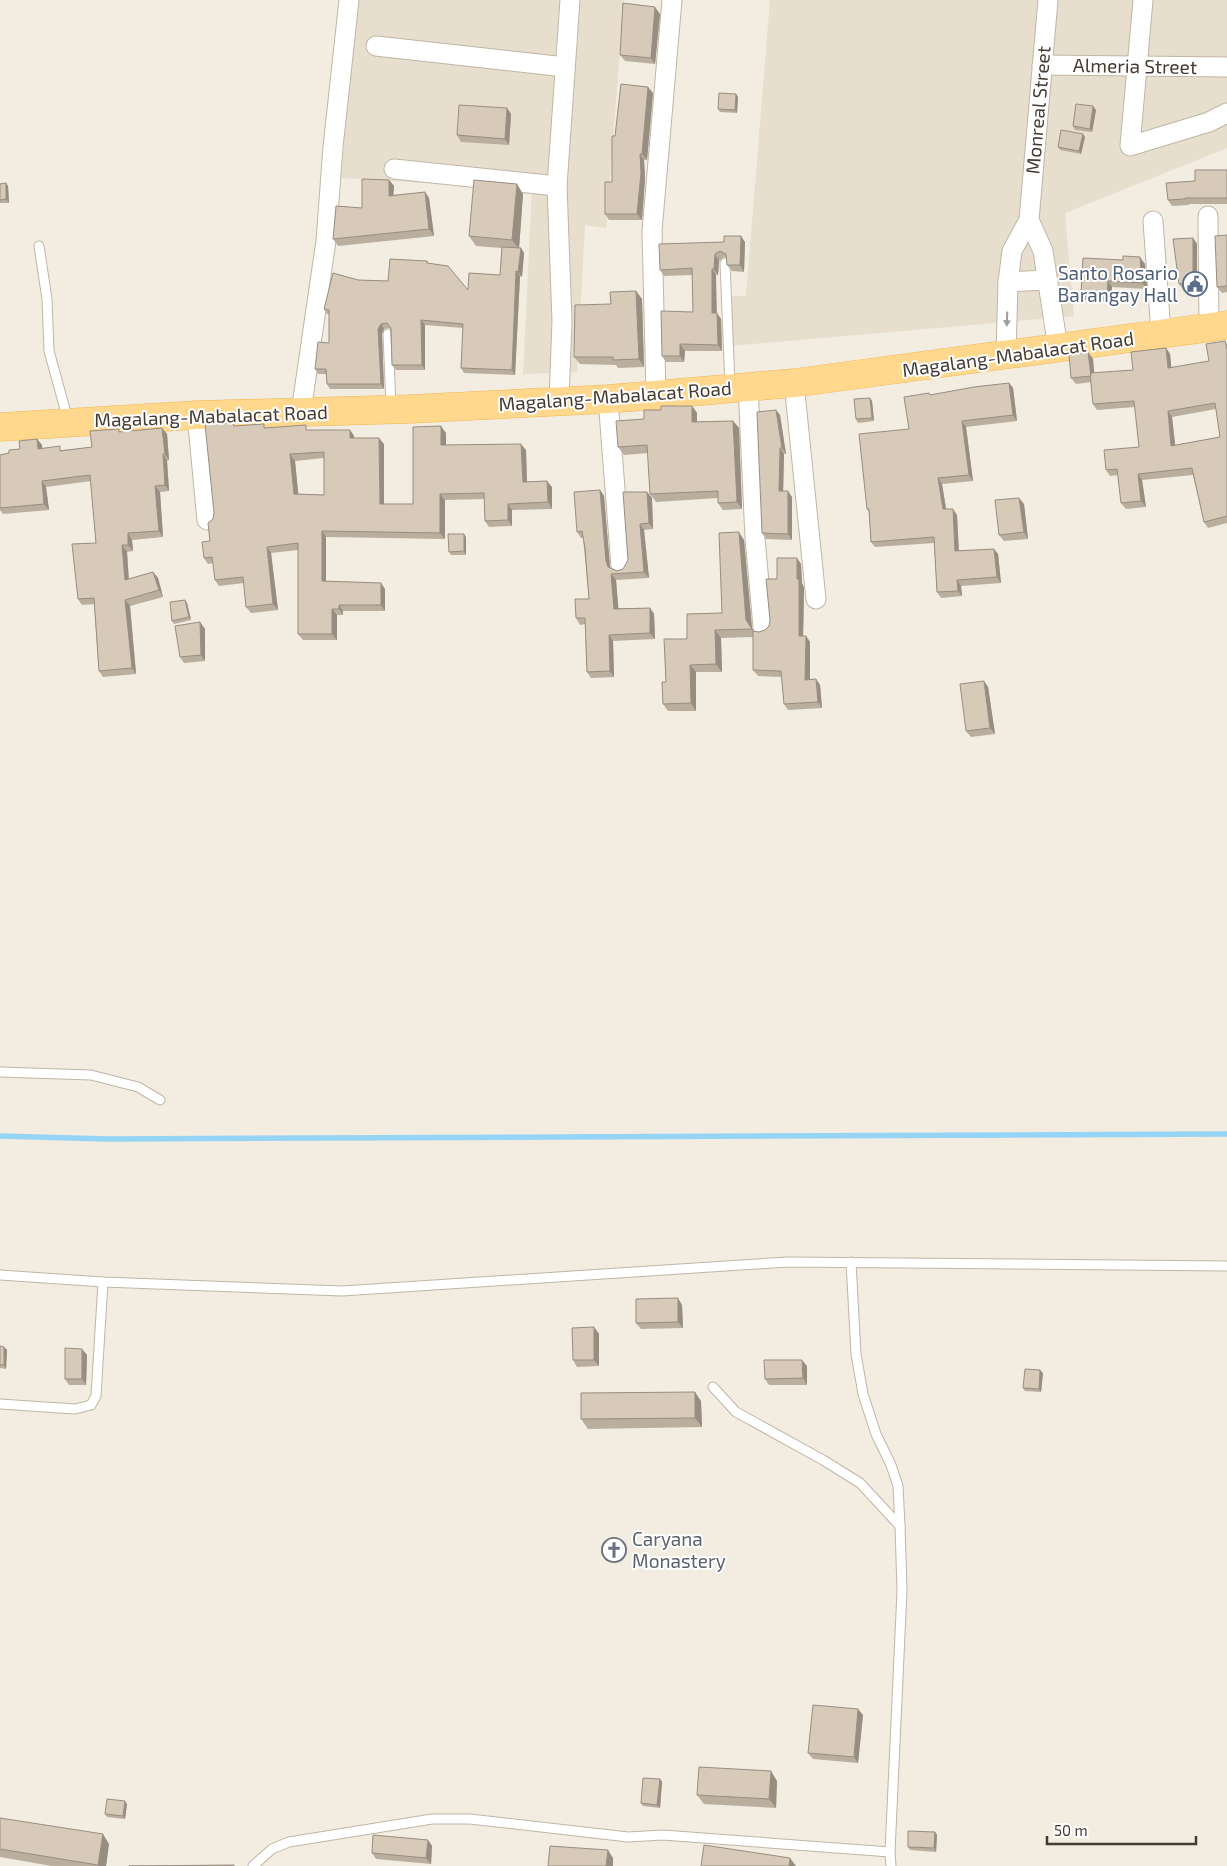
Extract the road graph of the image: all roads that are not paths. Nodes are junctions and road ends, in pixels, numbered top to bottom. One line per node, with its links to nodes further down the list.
1 (349, 0): 32 (street)
2 (570, 0): 9 (street)
3 (672, 0): 28 (street)
4 (1048, 0): 7 (street, Monreal Street)
5 (1143, 0): 8 (street)
6 (376, 46): 9 (street)
7 (1042, 65): 8 (street, Almeria Street); 15 (street, Monreal Street)
8 (1137, 66): 10 (street, Almeria Street); 11 (street)
9 (565, 67): 13 (street)
10 (1227, 67)
11 (1227, 113)
12 (394, 169): 13 (street)
13 (557, 186): 30 (street)
14 (1208, 216): 21 (street)
15 (1029, 220): 19 (street); 20 (street)
16 (1153, 220): 23 (street)
17 (39, 246): 34 (lane)
18 (724, 263): 27 (lane)
19 (1047, 280): 20 (street); 24 (street)
20 (1008, 282): 25 (street, one-way to 25)
21 (1218, 326): 23 (main road, Magalang-Mabalacat Road)
22 (388, 334): 31 (lane)
23 (1161, 334): 24 (main road, Magalang-Mabalacat Road)
24 (1058, 348): 25 (main road, Magalang-Mabalacat Road)
25 (1006, 355): 26 (main road, Magalang-Mabalacat Road)
26 (794, 383): 27 (main road, Magalang-Mabalacat Road); 38 (street)
27 (739, 387): 28 (main road, Magalang-Mabalacat Road); 39 (street)
28 (656, 394): 29 (main road, Magalang-Mabalacat Road)
29 (608, 399): 30 (main road, Magalang-Mabalacat Road); 37 (street)
30 (559, 401): 31 (main road, Magalang-Mabalacat Road)
31 (391, 410): 32 (main road, Magalang-Mabalacat Road)
32 (301, 412): 33 (main road, Magalang-Mabalacat Road)
33 (197, 415): 34 (main road, Magalang-Mabalacat Road); 36 (street)
34 (68, 422): 35 (main road, Magalang-Mabalacat Road)
35 (0, 427)
36 (207, 520)
37 (621, 566)
38 (816, 599)
39 (763, 627)
40 (0, 1072): 41 (lane)
41 (160, 1100)
42 (851, 1262): 43 (lane); 45 (lane); 48 (lane)
43 (1227, 1266)
44 (0, 1275): 45 (lane)
45 (103, 1282): 47 (lane)
46 (713, 1387): 48 (lane)
47 (0, 1404)
48 (900, 1526): 49 (lane)
49 (890, 1852): 50 (lane); 51 (lane)
50 (253, 1866)
51 (891, 1866)

